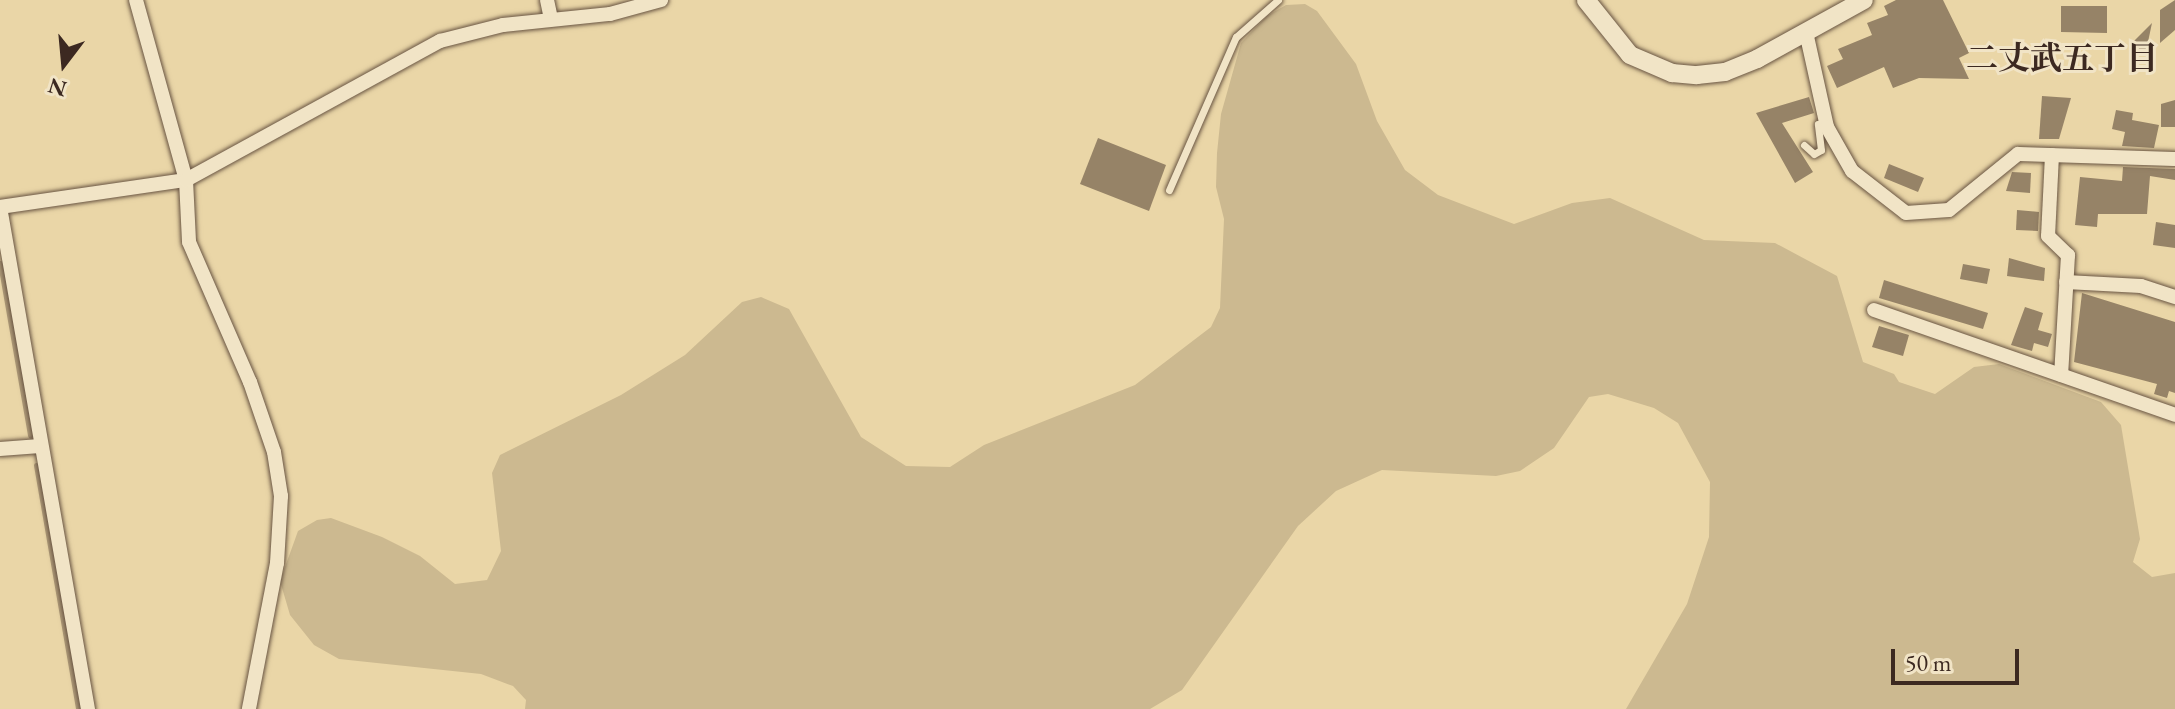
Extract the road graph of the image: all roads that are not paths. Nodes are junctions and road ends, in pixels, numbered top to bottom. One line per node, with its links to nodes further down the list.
1 (136, 0): 13 (street)
2 (547, 0): 7 (street)
3 (661, 0): 7 (street)
4 (1278, 0): 14 (lane)
5 (1586, 0): 8 (street)
6 (1864, 0): 8 (street)
7 (551, 19): 13 (street)
8 (1806, 32): 9 (street)
9 (1826, 122): 10 (lane); 11 (street)
10 (1804, 145)
11 (2052, 155): 12 (street); 15 (street)
12 (2175, 159)
13 (186, 180): 20 (street); 23 (street)
14 (1169, 190)
15 (2066, 282): 16 (street); 18 (street)
16 (2175, 297)
17 (1874, 310): 18 (street)
18 (2061, 375): 19 (street)
19 (2175, 415)
20 (40, 446): 21 (street); 22 (street)
21 (0, 449)
22 (88, 709)
23 (249, 709)

